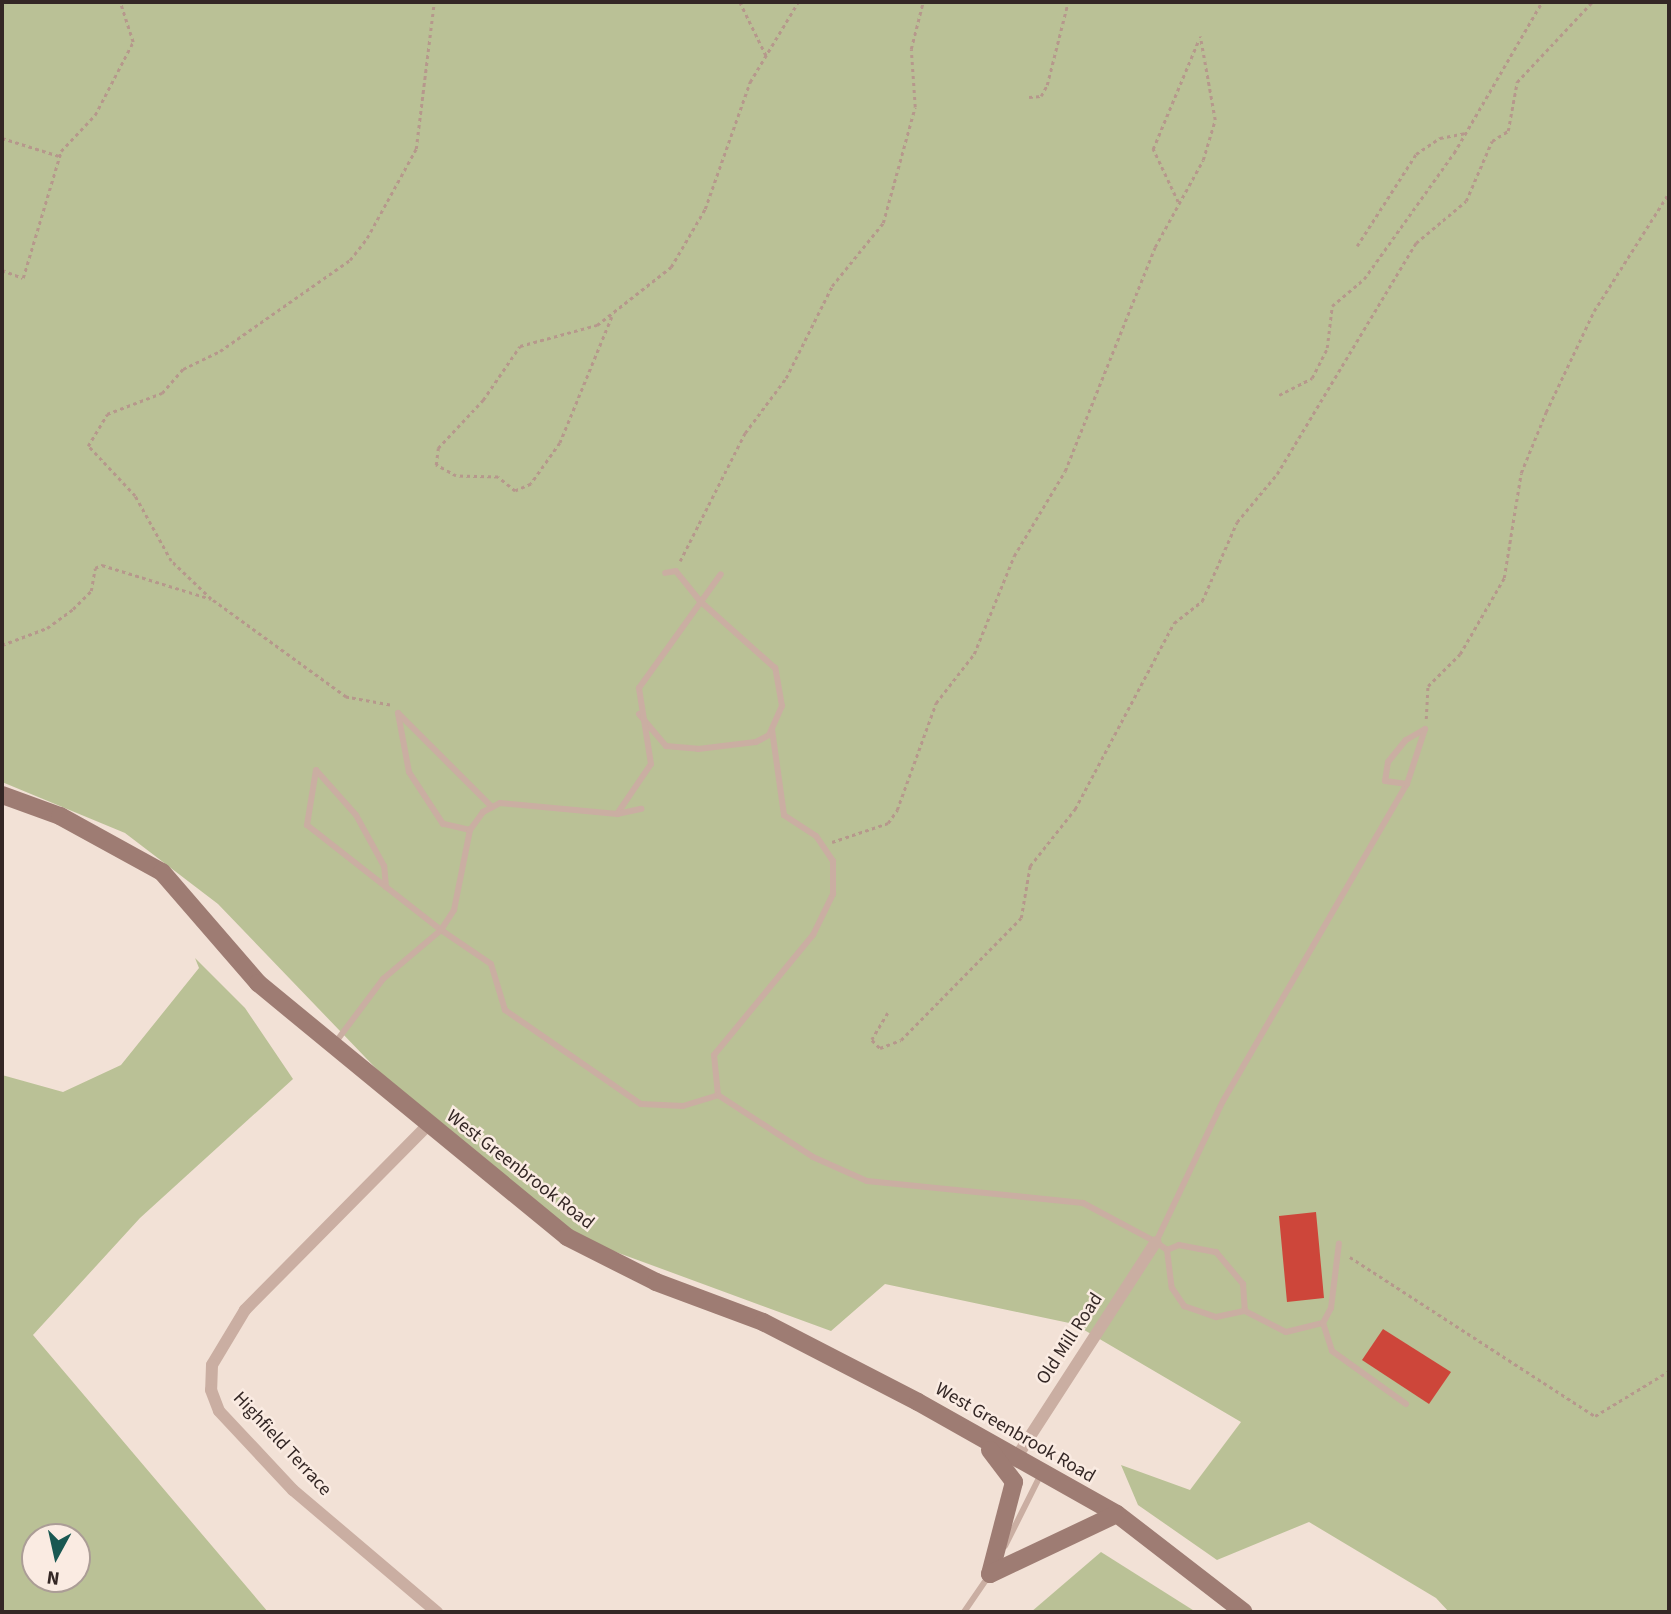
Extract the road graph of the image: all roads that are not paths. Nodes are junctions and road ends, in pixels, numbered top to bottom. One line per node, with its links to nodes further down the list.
1 (665, 573): 3 (lane)
2 (721, 574): 3 (lane)
3 (700, 601): 4 (lane); 5 (lane)
4 (639, 714): 5 (lane); 10 (lane)
5 (772, 730): 15 (lane)
6 (1407, 784): 6 (lane); 17 (lane)
7 (2, 795): 14 (street, West Greenbrook Road)
8 (492, 807): 10 (lane); 11 (lane); 11 (lane)
9 (641, 809): 10 (lane)
10 (617, 814)
11 (470, 830): 13 (lane)
12 (386, 887): 12 (lane); 13 (lane)
13 (441, 930): 14 (lane); 15 (lane)
14 (334, 1045): 16 (street, West Greenbrook Road)
15 (718, 1095): 17 (lane)
16 (429, 1124): 23 (street, West Greenbrook Road); 28 (street, Highfield Terrace)
17 (1156, 1242): 19 (lane); 24 (street, Old Mill Road)
18 (1339, 1243): 21 (lane)
19 (1167, 1250): 20 (lane); 20 (lane)
20 (1245, 1311): 21 (lane)
21 (1323, 1323): 22 (lane)
22 (1406, 1404)
23 (956, 1426): 24 (street, West Greenbrook Road); 27 (street)
24 (1016, 1458): 25 (street, West Greenbrook Road)
25 (1042, 1472): 26 (street, West Greenbrook Road); 27 (lane)
26 (1117, 1514): 27 (street); 30 (street, West Greenbrook Road)
27 (990, 1574): 29 (lane)
28 (437, 1612)
29 (964, 1612)
30 (1244, 1612)

